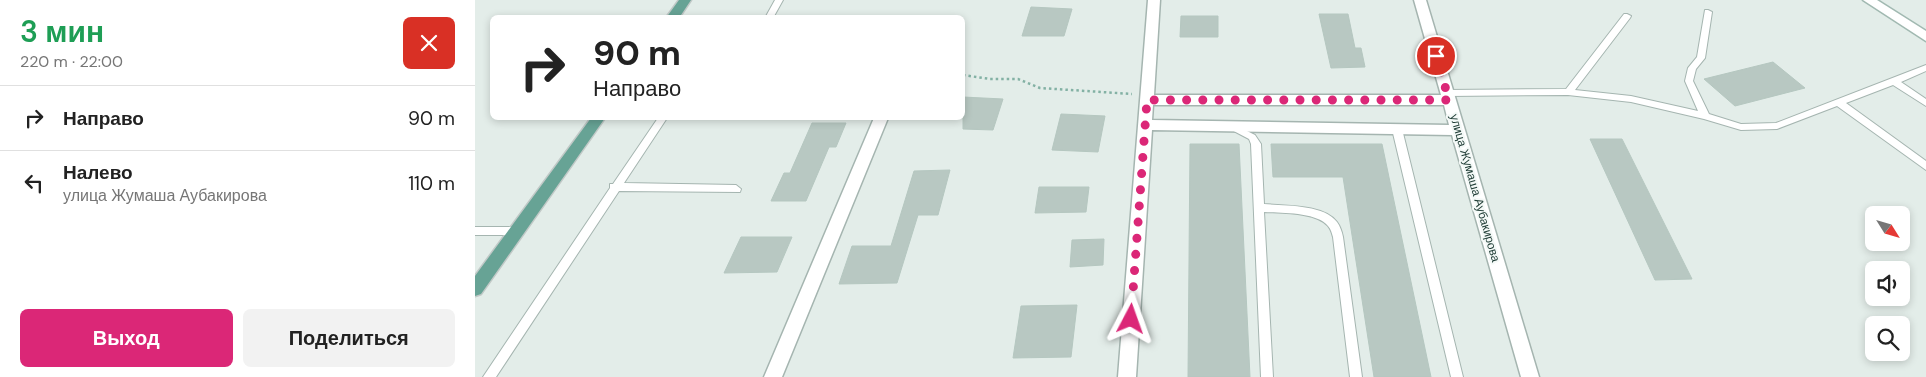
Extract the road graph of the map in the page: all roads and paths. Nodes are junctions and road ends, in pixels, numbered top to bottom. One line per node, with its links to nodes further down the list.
1 (685, 0): 7 (main road)
2 (779, 0): 8 (lane)
3 (1154, 0): 16 (street)
4 (1420, 0): 15 (street, улица Жумаша Аубакирова)
5 (1869, 0): 10 (street)
6 (1708, 12): 19 (lane)
7 (674, 15)
8 (771, 15)
9 (1627, 16): 14 (lane)
10 (1926, 37)
11 (1926, 68): 13 (lane)
12 (965, 75): 16 (path)
13 (1894, 81): 17 (lane); 18 (lane)
14 (1568, 92): 15 (lane); 19 (lane)
15 (1448, 96): 16 (street); 26 (street, улица Жумаша Аубакирова)
16 (1147, 98): 23 (street)
17 (1838, 102): 19 (lane); 27 (lane)
18 (1926, 104)
19 (1705, 116)
20 (597, 120): 32 (main road)
21 (661, 120): 28 (lane)
22 (880, 120): 35 (street)
23 (1145, 125): 24 (street); 36 (street)
24 (1232, 126): 25 (street); 30 (lane)
25 (1397, 129): 26 (street); 39 (lane)
26 (1458, 130): 40 (street, улица Жумаша Аубакирова)
27 (1926, 166)
28 (614, 187): 29 (lane); 34 (lane)
29 (736, 189)
30 (1259, 208): 37 (lane); 38 (lane)
31 (475, 231): 32 (lane)
32 (517, 231): 33 (main road)
33 (475, 288)
34 (489, 377)
35 (773, 377)
36 (1127, 377)
37 (1267, 377)
38 (1356, 377)
39 (1457, 377)
40 (1529, 377)

